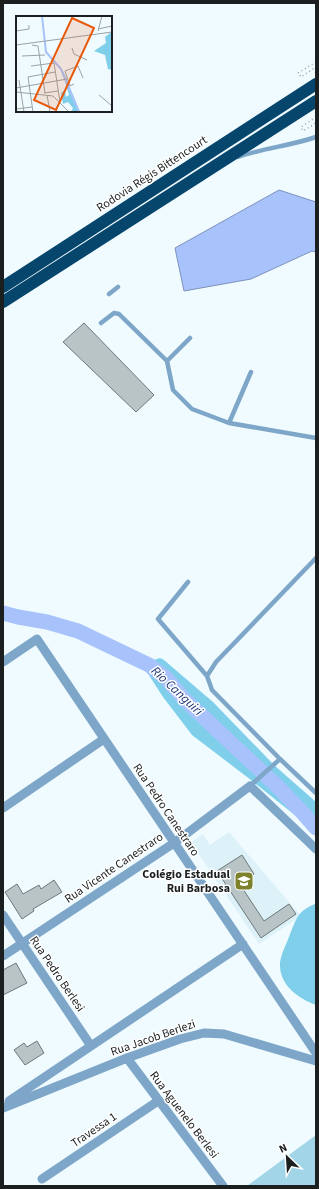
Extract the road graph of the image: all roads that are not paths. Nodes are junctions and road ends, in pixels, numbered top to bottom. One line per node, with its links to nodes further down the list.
1 (316, 84): 5 (highway, Rodovia Régis Bittencourt)
2 (316, 100): 4 (highway)
3 (316, 137): 4 (lane)
4 (219, 163): 8 (highway)
5 (3, 287)
6 (118, 287): 7 (lane)
7 (109, 294)
8 (3, 302)
9 (101, 323): 11 (lane)
10 (190, 338): 11 (lane)
11 (167, 361): 13 (lane)
12 (251, 372): 13 (lane)
13 (229, 423): 14 (lane)
14 (316, 438)
15 (316, 558): 18 (lane)
16 (188, 582): 18 (lane)
17 (3, 662): 19 (street, Rua Pedro Canestraro)
18 (207, 676): 20 (lane)
19 (104, 739): 23 (street); 24 (street, Rua Pedro Canestraro)
20 (280, 759): 21 (lane); 22 (lane)
21 (252, 785): 24 (street, Rua Vicente Canestraro); 25 (street)
22 (316, 793)
23 (3, 808)
24 (174, 843): 27 (street, Rua Vicente Canestraro); 28 (street, Rua Pedro Canestraro)
25 (316, 849)
26 (3, 915): 27 (street, Rua Pedro Berlesi)
27 (22, 944): 29 (street, Rua Vicente Canestraro); 30 (street, Rua Pedro Berlesi)
28 (243, 944): 30 (street, Rua Jacob Berlezi); 31 (street, Rua Pedro Canestraro)
29 (3, 956)
30 (91, 1046): 35 (street, Rua Jacob Berlezi)
31 (316, 1053)
32 (127, 1058): 33 (street, Rua Jacob Berlezi); 34 (street, Rua Aguenelo Berlesi); 35 (street, Rua Jacob Berlezi)
33 (316, 1061)
34 (158, 1101): 36 (street, Travessa 1); 37 (street, Rua Aguenelo Berlesi)
35 (3, 1107)
36 (42, 1179)
37 (223, 1186)

